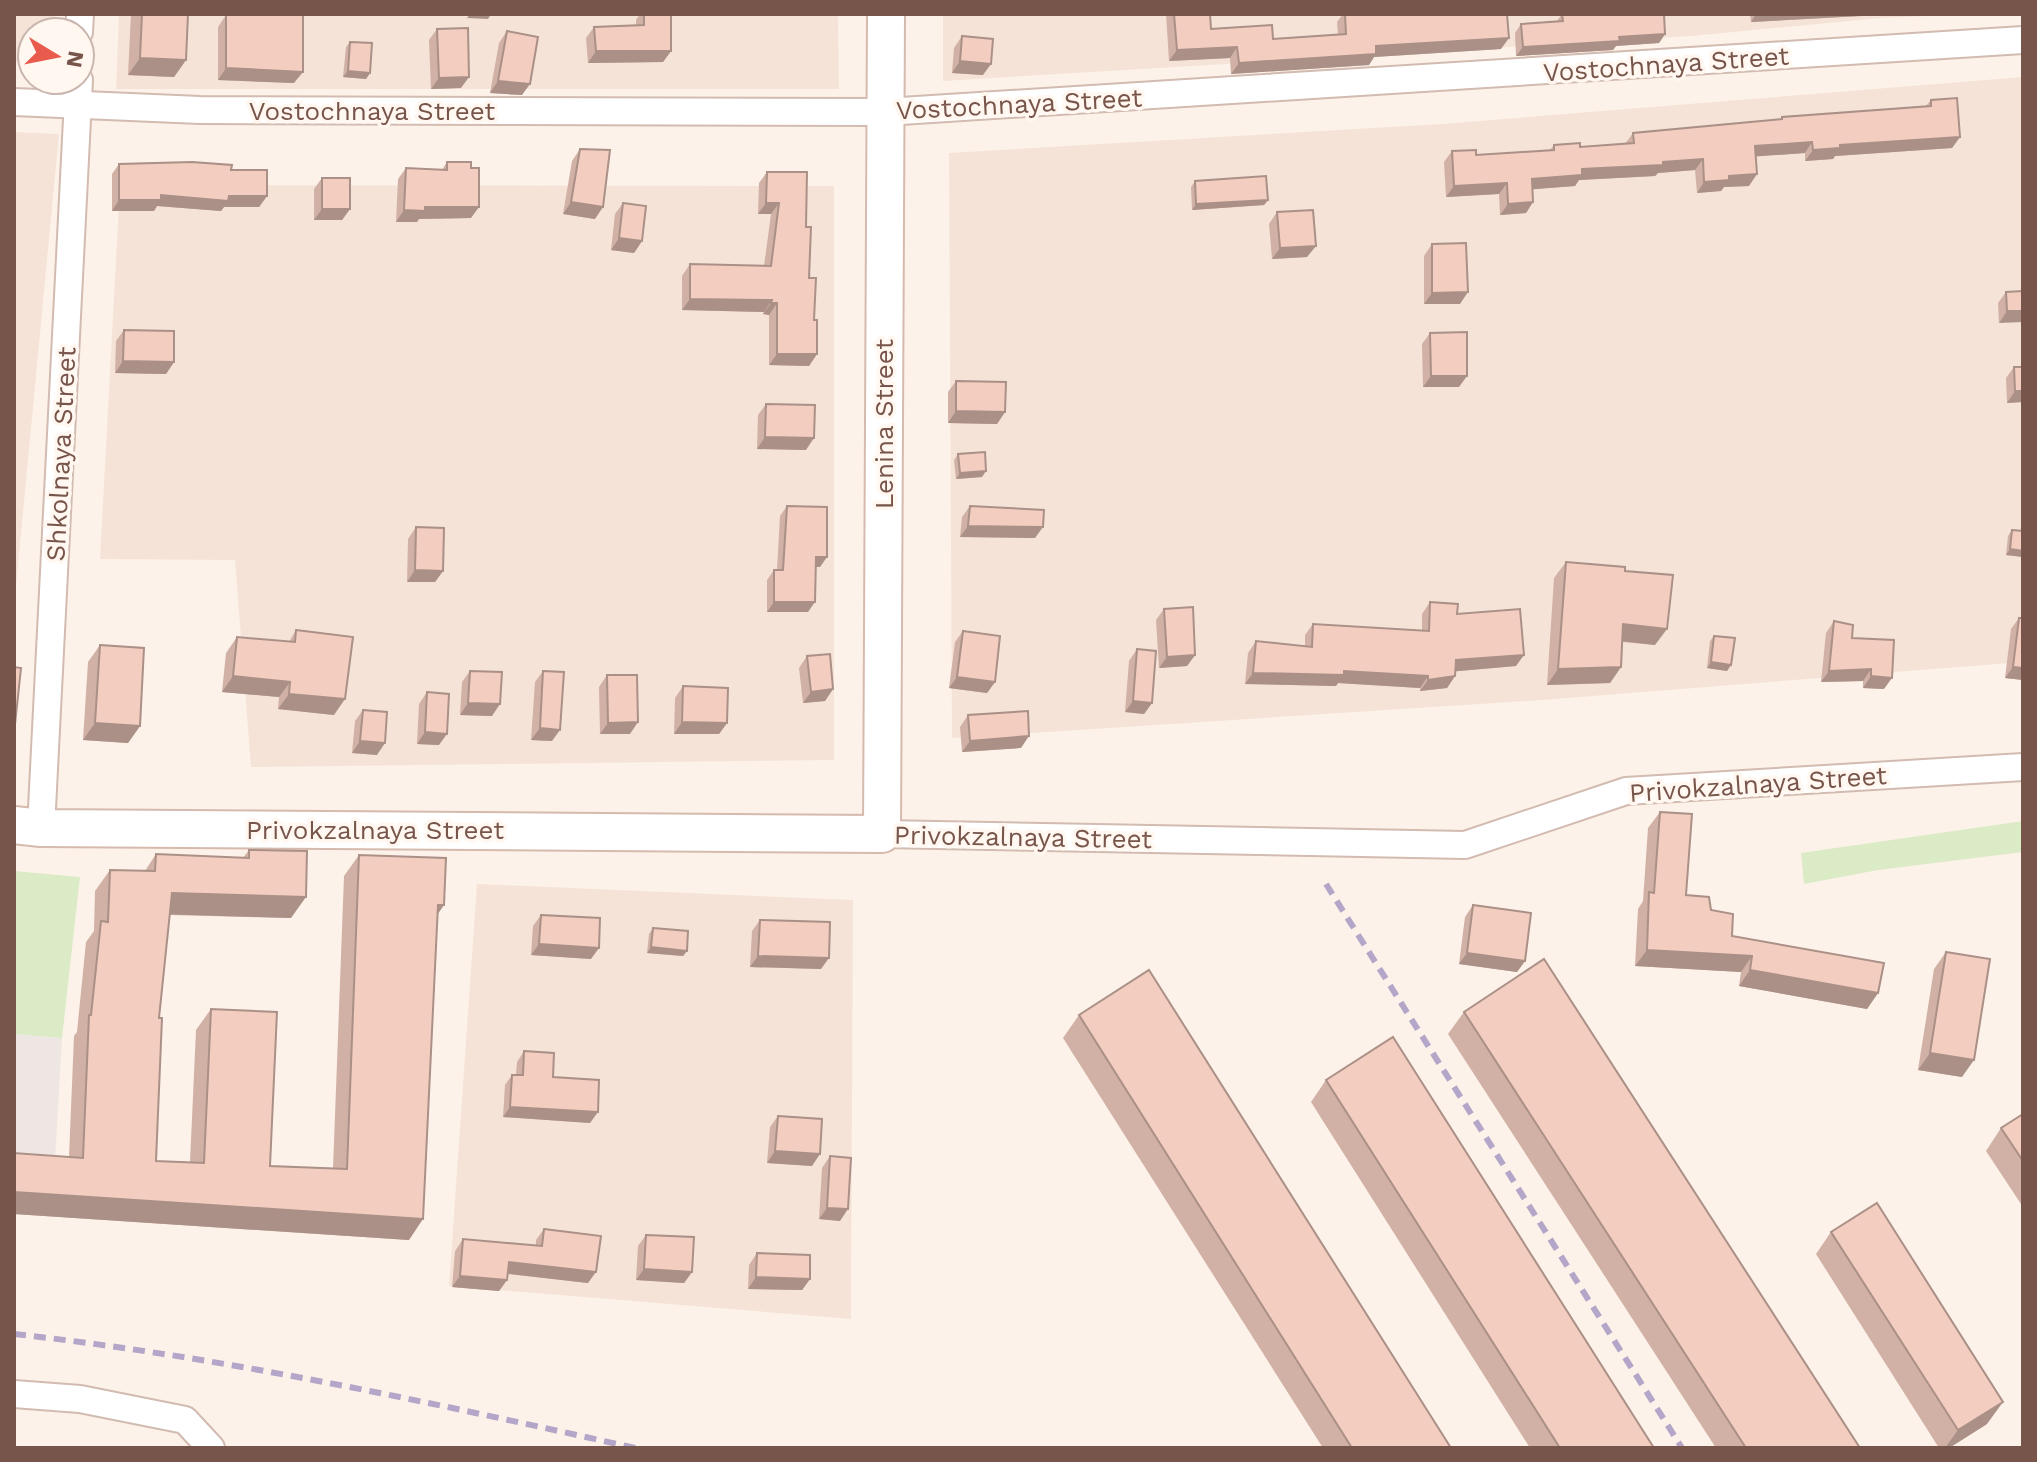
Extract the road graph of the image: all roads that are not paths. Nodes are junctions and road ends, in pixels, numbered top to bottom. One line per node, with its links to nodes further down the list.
1 (886, 14): 7 (street, Lenina Street)
2 (2023, 40): 7 (street, Vostochnaya Street)
3 (96, 95): 7 (street, Vostochnaya Street)
4 (57, 96): 6 (street, Vostochnaya Street)
5 (79, 96): 9 (street, Shkolnaya Street)
6 (14, 102)
7 (885, 112): 10 (street, Lenina Street)
8 (2023, 767): 10 (street, Privokzalnaya Street)
9 (28, 826): 10 (street, Privokzalnaya Street)
10 (882, 834)
11 (14, 1394): 12 (street)
12 (211, 1448)

